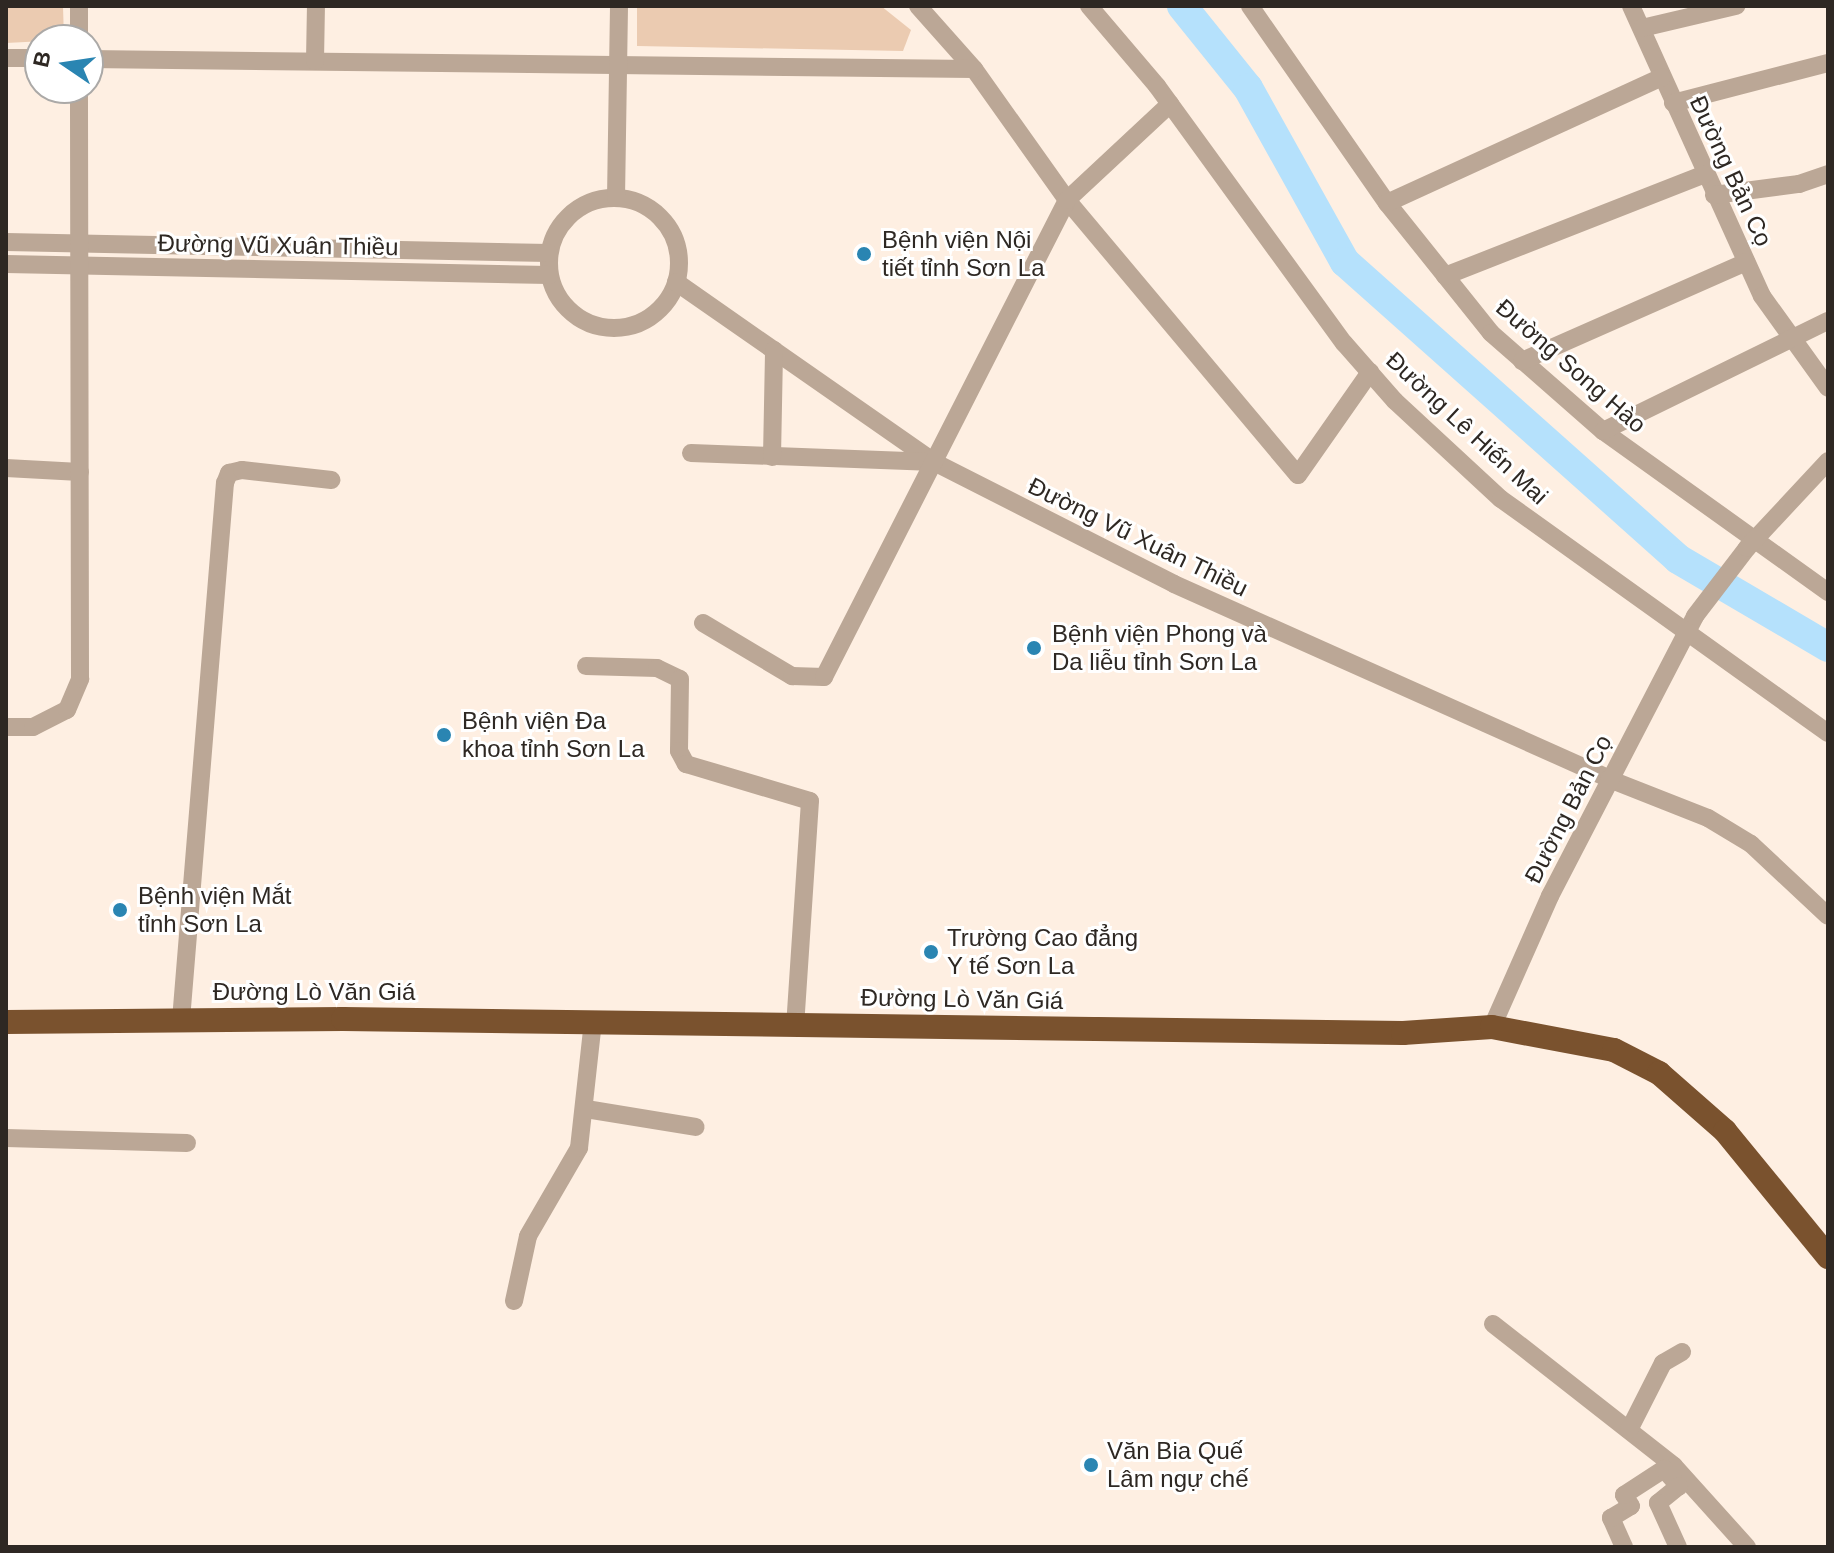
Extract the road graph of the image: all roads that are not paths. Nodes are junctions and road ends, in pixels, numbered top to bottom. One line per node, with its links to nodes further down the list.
1 (316, 6): 10 (street)
2 (619, 6): 12 (street)
3 (918, 6): 13 (street)
4 (1089, 6): 17 (street, Đường Lê Hiến Mai)
5 (1250, 6): 23 (street, Đường Song Hào)
6 (1631, 6): 8 (street, Đường Bản Cọ)
7 (1736, 6): 8 (street)
8 (1642, 28): 14 (street, Đường Bản Cọ)
9 (104, 59): 10 (street)
10 (315, 61): 12 (street)
11 (1828, 63): 15 (street)
12 (618, 65): 13 (street); 21 (street)
13 (974, 69): 22 (street)
14 (1662, 77): 15 (street, Đường Bản Cọ); 23 (street)
15 (1673, 103): 18 (street, Đường Bản Cọ)
16 (79, 104): 25 (street)
17 (1170, 104): 22 (street); 37 (street, Đường Lê Hiến Mai)
18 (1705, 174): 20 (street, Đường Bản Cọ); 31 (street)
19 (1828, 174): 20 (street)
20 (1714, 195): 27 (street, Đường Bản Cọ)
21 (616, 198): 26 (street); 32 (street)
22 (1067, 200): 37 (street); 43 (street)
23 (1387, 203): 31 (street, Đường Song Hào)
24 (6, 242): 25 (street, Đường Vũ Xuân Thiều)
25 (79, 244): 26 (street, Đường Vũ Xuân Thiều); 29 (street)
26 (549, 253): 30 (street)
27 (1746, 262): 34 (street, Đường Bản Cọ); 36 (street)
28 (6, 264): 29 (street, Đường Vũ Xuân Thiều)
29 (80, 265): 30 (street, Đường Vũ Xuân Thiều); 45 (street)
30 (549, 275): 32 (street)
31 (1445, 276): 36 (street, Đường Song Hào)
32 (676, 282): 35 (street, Đường Vũ Xuân Thiều)
33 (1828, 321): 34 (street)
34 (1790, 340): 38 (street, Đường Bản Cọ); 39 (street)
35 (774, 350): 41 (street); 43 (street, Đường Vũ Xuân Thiều)
36 (1522, 361): 39 (street, Đường Song Hào)
37 (1370, 372): 50 (street, Đường Lê Hiến Mai)
38 (1828, 388)
39 (1603, 431): 47 (street, Đường Song Hào)
40 (691, 453): 41 (street)
41 (772, 457): 43 (street)
42 (1828, 461): 47 (street)
43 (934, 462): 49 (street); 54 (street, Đường Vũ Xuân Thiều)
44 (6, 468): 45 (street)
45 (80, 472): 52 (street)
46 (331, 480): 56 (street)
47 (1752, 543): 48 (street, Đường Song Hào); 50 (street, Đường Bản Cọ)
48 (1828, 592)
49 (703, 623)
50 (1685, 635): 53 (street, Đường Lê Hiến Mai); 54 (street, Đường Bản Cọ)
51 (586, 666): 59 (street)
52 (6, 727)
53 (1828, 733)
54 (1609, 779): 55 (street, Đường Vũ Xuân Thiều); 60 (street, Đường Bản Cọ)
55 (1828, 916)
56 (181, 1020): 57 (highway, Đường Lò Văn Giá); 58 (highway, Đường Lò Văn Giá)
57 (593, 1021): 59 (highway, Đường Lò Văn Giá); 61 (street)
58 (6, 1022)
59 (795, 1024): 60 (highway, Đường Lò Văn Giá)
60 (1492, 1027): 65 (highway, Đường Lò Văn Giá)
61 (586, 1109): 62 (street); 66 (street)
62 (696, 1127)
63 (6, 1138): 64 (street)
64 (187, 1143)
65 (1828, 1257)
66 (514, 1301)
67 (1493, 1324): 69 (street)
68 (1682, 1352): 69 (street)
69 (1629, 1430): 72 (street)
70 (1624, 1547): 71 (street)
71 (1678, 1547)
72 (1747, 1547)

